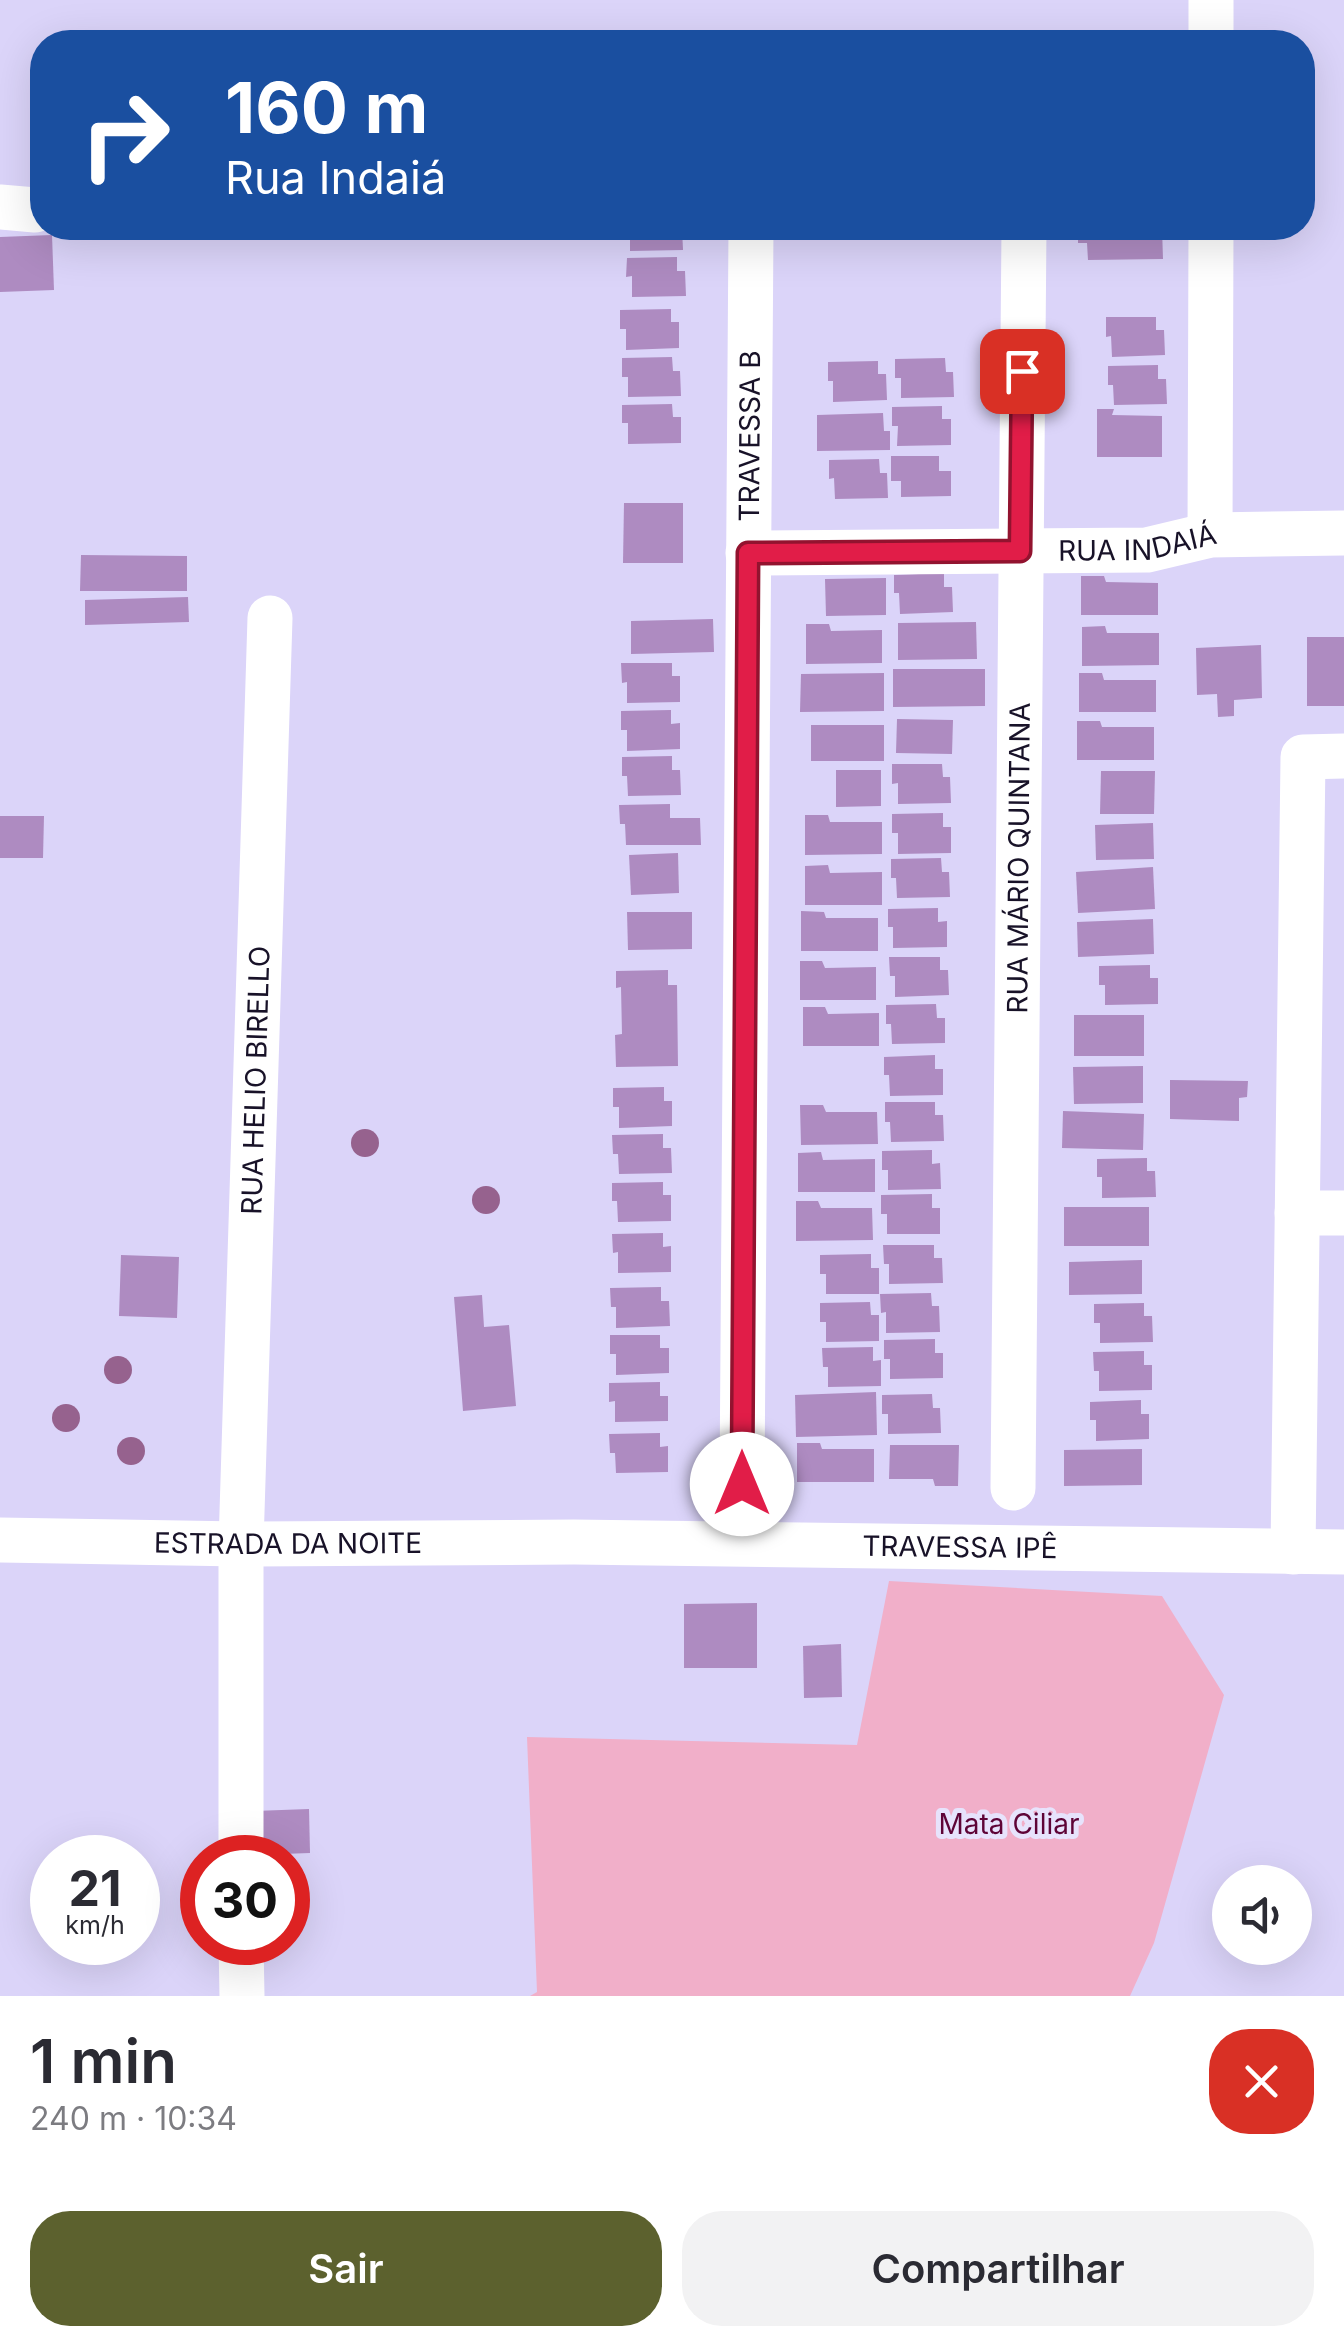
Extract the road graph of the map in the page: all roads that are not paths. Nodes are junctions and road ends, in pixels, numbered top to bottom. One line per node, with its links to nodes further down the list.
1 (1212, 0): 2 (street)
2 (1212, 30)
3 (751, 240): 9 (street, TRAVESSA B)
4 (1024, 240): 8 (street, RUA MÁRIO QUINTANA)
5 (1211, 240): 7 (street)
6 (1344, 533): 7 (street, RUA INDAIÁ)
7 (1210, 535): 8 (street, RUA INDAIÁ)
8 (1020, 551): 9 (street, RUA INDAIÁ); 15 (street, RUA MÁRIO QUINTANA)
9 (748, 553): 14 (street, TRAVESSA B)
10 (270, 618): 18 (street, RUA HELIO BIRELLO)
11 (1344, 756): 12 (street)
12 (1297, 1213): 13 (street); 19 (street)
13 (1344, 1213)
14 (742, 1484)
15 (1013, 1488)
16 (0, 1540): 18 (street, ESTRADA DA NOITE)
17 (574, 1542): 18 (street, ESTRADA DA NOITE); 19 (street, TRAVESSA IPÊ)
18 (241, 1544): 21 (street, RUA HELIO BIRELLO)
19 (1293, 1552): 20 (street, TRAVESSA IPÊ)
20 (1344, 1552)
21 (241, 1835)
22 (242, 1965): 23 (street)
23 (242, 1996)

